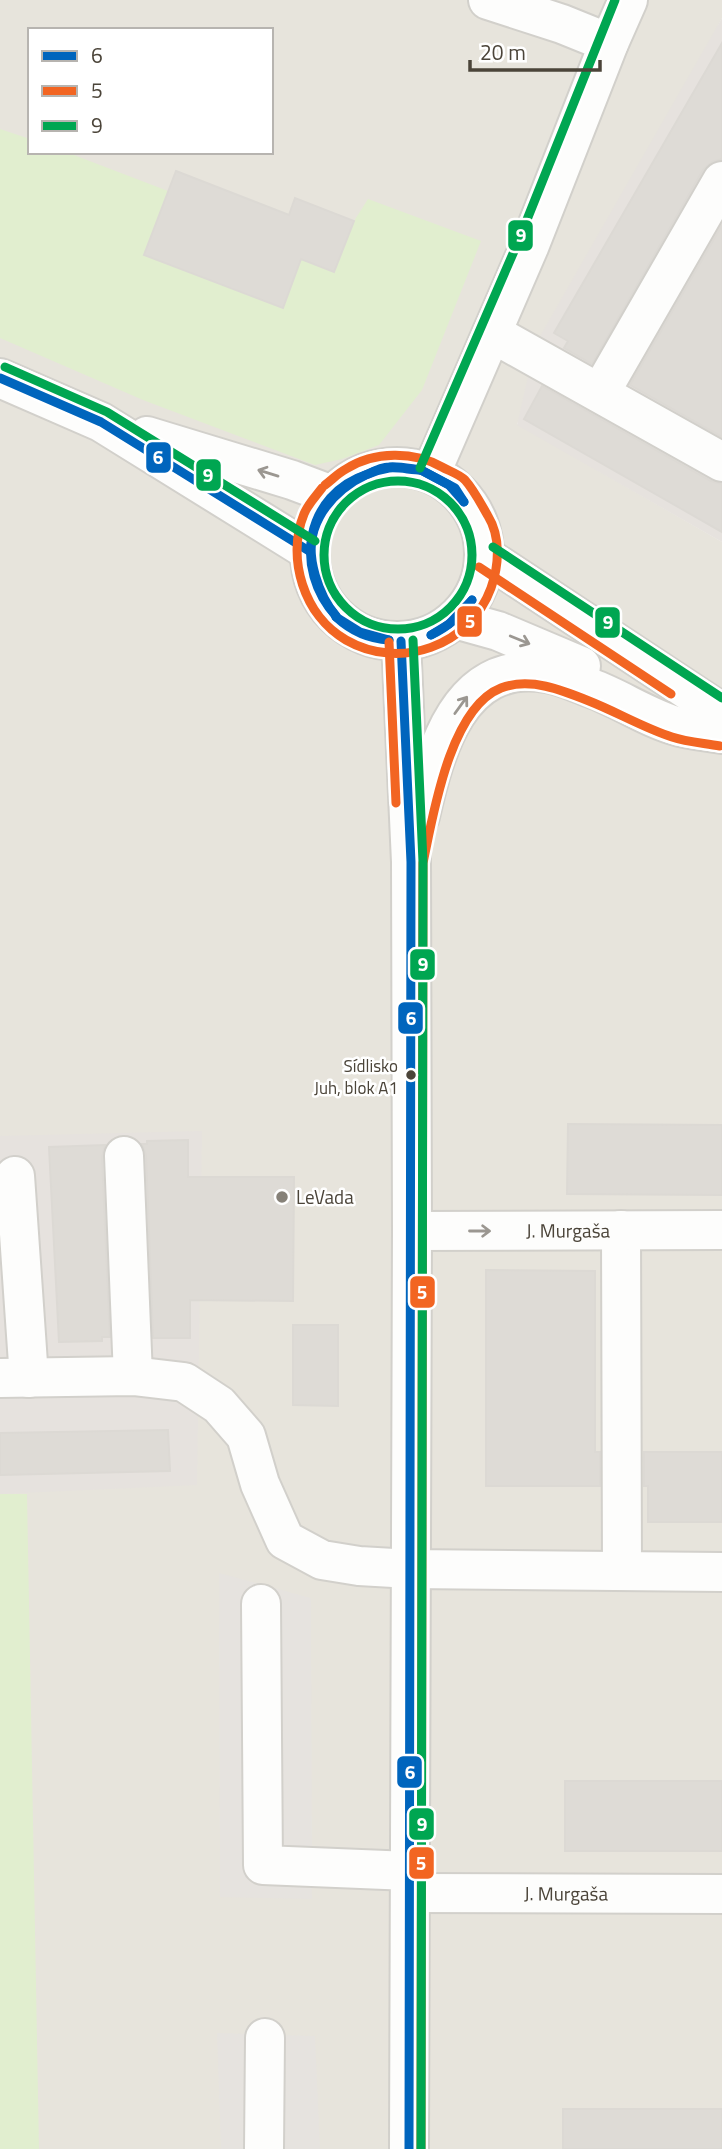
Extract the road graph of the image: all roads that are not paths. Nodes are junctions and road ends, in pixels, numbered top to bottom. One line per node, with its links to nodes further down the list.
1 (488, 0): 3 (street)
2 (628, 0): 3 (street)
3 (609, 43): 5 (street)
4 (722, 181): 7 (street)
5 (492, 333): 7 (street); 10 (street)
6 (0, 378): 8 (street)
7 (600, 393): 9 (street)
8 (102, 422): 11 (street, one-way to 8); 12 (street)
9 (722, 462)
10 (432, 473): 11 (street); 13 (street)
11 (332, 495): 12 (street)
12 (309, 551): 15 (street)
13 (486, 557): 14 (street); 16 (street)
14 (455, 620): 15 (street); 17 (street, one-way to 17)
15 (401, 641): 19 (street)
16 (722, 713)
17 (722, 724)
18 (722, 734): 19 (street, one-way to 18)
19 (411, 862): 24 (street)
20 (124, 1156): 25 (street)
21 (15, 1176): 26 (street)
22 (621, 1230): 23 (street, J. Murgaša); 24 (street, J. Murgaša, one-way to 22); 28 (street)
23 (722, 1230)
24 (412, 1231): 27 (street)
25 (133, 1376): 26 (street); 27 (street)
26 (15, 1378)
27 (411, 1569): 28 (street); 31 (street)
28 (622, 1571): 29 (street)
29 (722, 1572)
30 (261, 1604): 31 (street, J. Murgaša)
31 (410, 1882): 32 (street, J. Murgaša); 35 (street)
32 (722, 1894)
33 (265, 2038): 34 (street)
34 (264, 2149)
35 (409, 2149)

